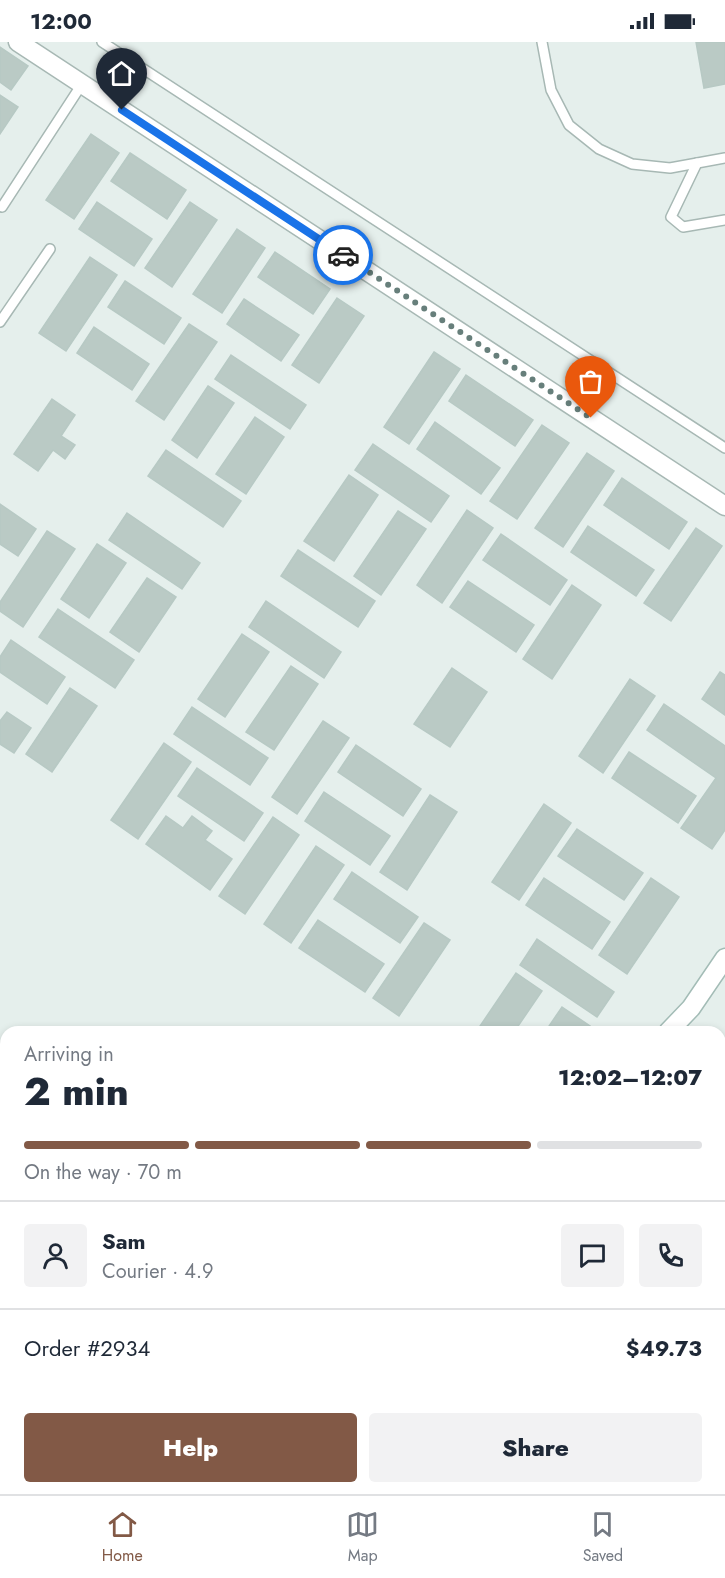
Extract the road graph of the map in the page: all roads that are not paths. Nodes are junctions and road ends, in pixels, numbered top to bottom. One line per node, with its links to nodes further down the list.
1 (18, 42): 4 (street)
2 (102, 42): 11 (lane)
3 (542, 42): 6 (lane)
4 (82, 84): 7 (lane); 12 (street)
5 (725, 158): 6 (lane)
6 (698, 163): 8 (lane)
7 (2, 207)
8 (725, 220)
9 (50, 249): 10 (lane)
10 (0, 322)
11 (725, 448)
12 (725, 506)
13 (725, 958): 14 (street)
14 (690, 1008): 15 (street); 16 (street)
15 (674, 1026)
16 (682, 1026)

